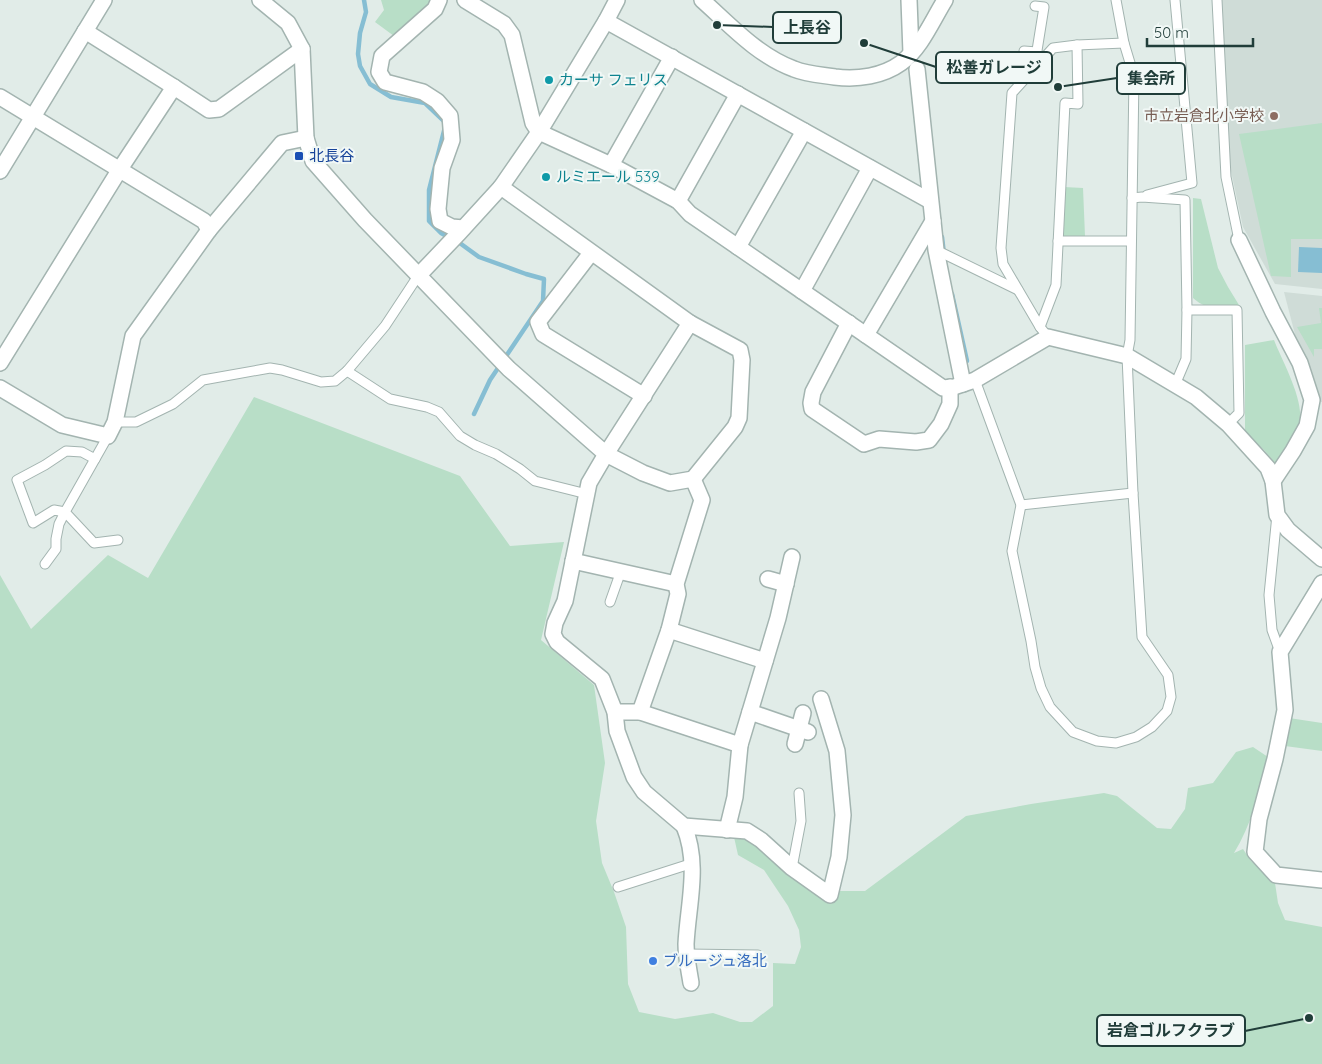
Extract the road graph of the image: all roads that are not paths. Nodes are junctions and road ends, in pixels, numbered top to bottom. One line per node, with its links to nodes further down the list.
1 (104, 0): 14 (street)
2 (260, 0): 17 (street)
3 (440, 0): 41 (street)
4 (465, 0): 29 (street)
5 (617, 0): 13 (street)
6 (702, 0): 20 (street)
7 (909, 0): 20 (street)
8 (945, 0): 20 (street)
9 (1116, 0): 15 (lane)
10 (1176, 0): 36 (lane)
11 (1217, 0): 43 (lane)
12 (1035, 6): 19 (lane)
13 (606, 21): 21 (street); 29 (street)
14 (85, 31): 24 (street); 27 (street)
15 (1124, 43): 16 (lane); 37 (lane)
16 (1077, 45): 23 (lane); 44 (lane)
17 (302, 49): 24 (street); 30 (street)
18 (1024, 50): 19 (lane)
19 (1037, 52): 23 (lane)
20 (911, 53)
21 (672, 57): 25 (street); 31 (street)
22 (917, 69): 39 (street)
23 (1034, 69): 50 (lane)
24 (174, 87): 33 (street)
25 (738, 94): 28 (street); 38 (street)
26 (0, 97): 27 (street)
27 (33, 117): 33 (street); 34 (street)
28 (804, 131): 32 (street); 46 (street)
29 (539, 132): 31 (street); 35 (street)
30 (306, 138): 42 (street); 49 (street)
31 (611, 165): 38 (street)
32 (870, 168): 39 (street); 51 (street)
33 (120, 169): 42 (street); 58 (street)
34 (0, 171)
35 (501, 187): 41 (street); 48 (street)
36 (1142, 197): 37 (lane); 52 (lane)
37 (1132, 198): 45 (lane)
38 (678, 201): 46 (street)
39 (930, 201): 40 (street)
40 (933, 221): 47 (street); 56 (street)
41 (464, 228): 49 (street)
42 (209, 230): 64 (street)
43 (1239, 240): 70 (street)
44 (1058, 241): 45 (lane); 55 (lane)
45 (1131, 241): 57 (lane)
46 (738, 247): 51 (street)
47 (941, 252): 50 (lane); 60 (street)
48 (591, 253): 53 (street); 63 (street)
49 (418, 276): 59 (lane); 67 (street)
50 (1018, 290): 55 (lane)
51 (802, 291): 54 (street)
52 (1187, 310): 61 (lane); 65 (lane)
53 (690, 323): 63 (street); 69 (street)
54 (849, 323): 56 (street); 60 (street)
55 (1044, 332): 57 (street); 60 (street)
56 (866, 335): 60 (street)
57 (1127, 356): 61 (street); 71 (lane)
58 (0, 362)
59 (347, 371): 64 (lane); 72 (lane)
60 (962, 384): 73 (lane)
61 (1175, 385): 65 (street)
62 (0, 388): 66 (street)
63 (644, 396): 67 (street)
64 (115, 422): 66 (street)
65 (1228, 424): 70 (street)
66 (108, 436): 68 (lane)
67 (606, 454): 69 (street); 72 (street)
68 (95, 459): 74 (lane); 74 (lane)
69 (693, 479): 84 (street)
70 (1273, 481): 75 (street)
71 (1133, 493): 73 (lane); 73 (lane)
72 (587, 494): 79 (street)
73 (1021, 505)
74 (65, 512): 76 (lane); 80 (lane)
75 (1277, 515): 78 (street); 88 (lane)
76 (118, 540)
77 (792, 557): 85 (street)
78 (1322, 559)
79 (573, 561): 81 (street); 91 (street)
80 (45, 564)
81 (621, 572): 84 (street); 86 (lane)
82 (768, 579): 85 (street)
83 (1322, 583): 88 (street)
84 (676, 584): 87 (street)
85 (786, 584): 89 (street)
86 (610, 602)
87 (669, 630): 89 (street); 92 (street)
88 (1280, 652): 103 (street)
89 (765, 661): 93 (street)
90 (821, 699): 102 (street)
91 (615, 712): 92 (street); 99 (street)
92 (640, 712): 97 (street)
93 (750, 712): 95 (street); 97 (street)
94 (803, 712): 95 (street)
95 (804, 730): 96 (street)
96 (795, 744)
97 (740, 745): 100 (street)
98 (800, 793): 102 (lane)
99 (684, 826): 100 (street); 101 (street)
100 (727, 830): 102 (street)
101 (693, 863): 104 (lane); 105 (street)
102 (792, 868)
103 (1322, 880)
104 (618, 887)
105 (687, 954): 106 (lane); 107 (street)
106 (758, 955)
107 (691, 982)

